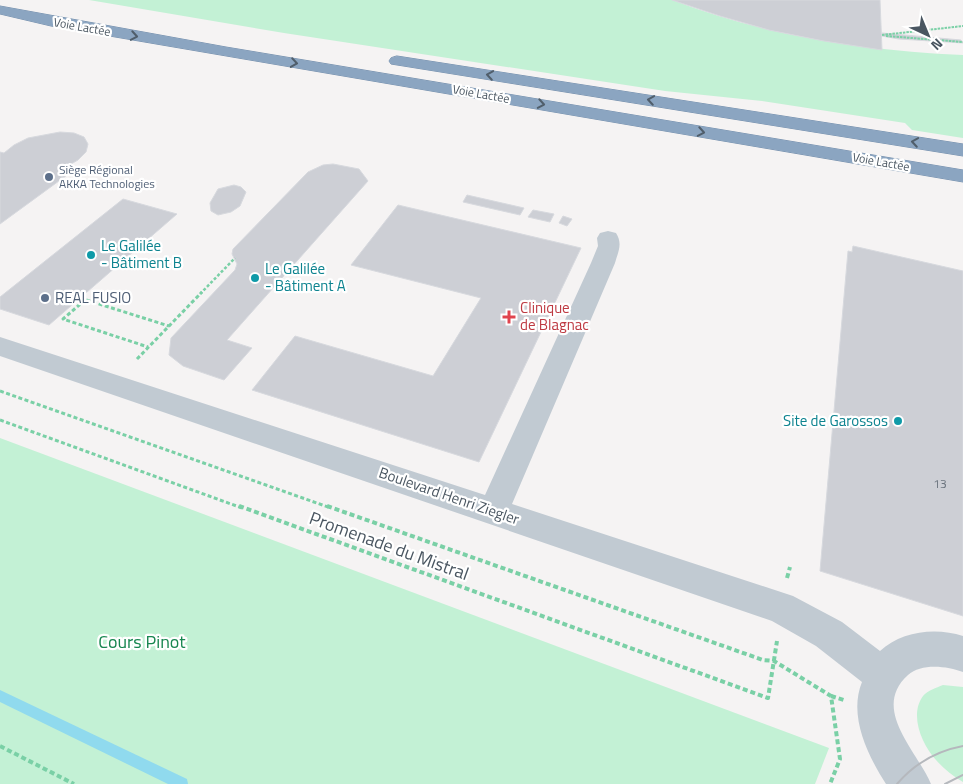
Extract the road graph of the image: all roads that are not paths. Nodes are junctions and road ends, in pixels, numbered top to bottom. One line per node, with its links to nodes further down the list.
1 (28, 0): 3 (highway, Voie Lactée)
2 (0, 10): 6 (highway, Voie Lactée, one-way to 6)
3 (161, 24)
4 (382, 59): 5 (highway, Voie Lactée, one-way to 4)
5 (963, 150)
6 (963, 176)
7 (608, 238): 9 (street)
8 (0, 346): 9 (street, Boulevard Henri Ziegler)
9 (493, 511): 11 (street, Boulevard Henri Ziegler)
10 (963, 654): 11 (street)
11 (883, 676): 12 (street)
12 (911, 784)

